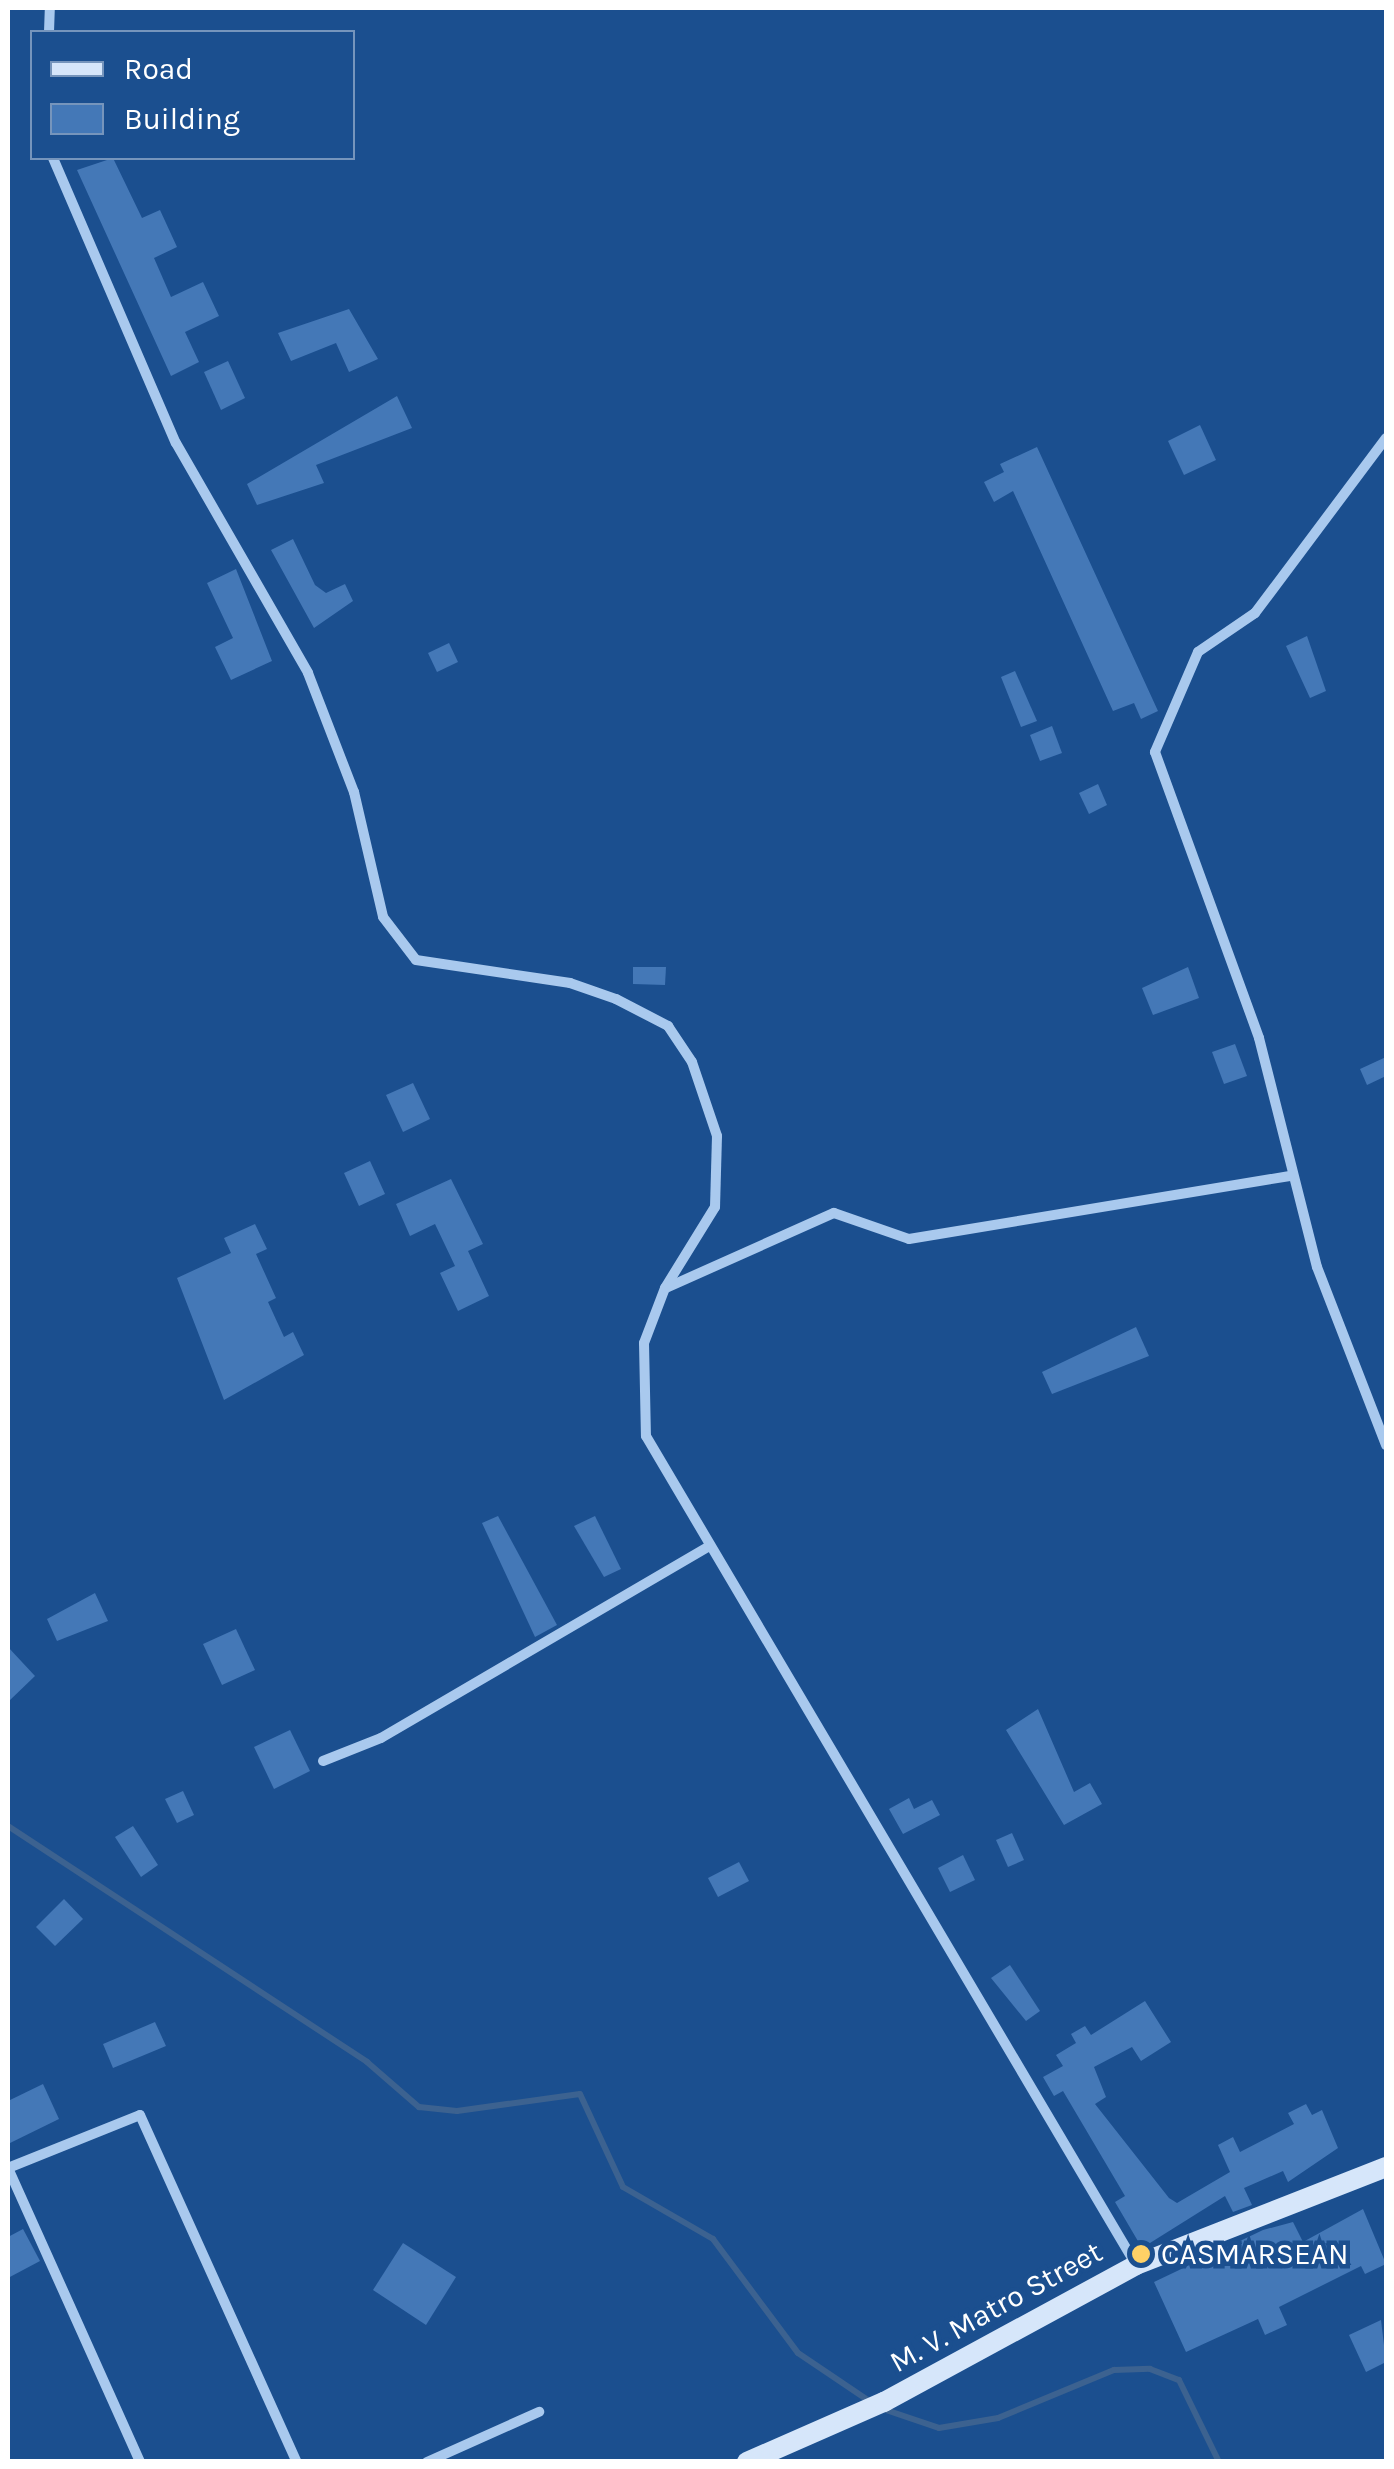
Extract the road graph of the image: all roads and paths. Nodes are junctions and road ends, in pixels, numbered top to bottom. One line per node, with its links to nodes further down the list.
1 (54, 160): 4 (street)
2 (1386, 438): 3 (street)
3 (1290, 1176): 4 (street); 5 (street)
4 (665, 1288): 6 (street)
5 (1386, 1445)
6 (710, 1546): 7 (street); 10 (street)
7 (323, 1761)
8 (1386, 2167): 10 (street, M. V. Matro Street)
9 (8, 2168): 12 (street); 13 (street)
10 (1136, 2265): 15 (street, M. V. Matro Street)
11 (539, 2412): 14 (street)
12 (140, 2462)
13 (297, 2462)
14 (428, 2462)
15 (747, 2462)

